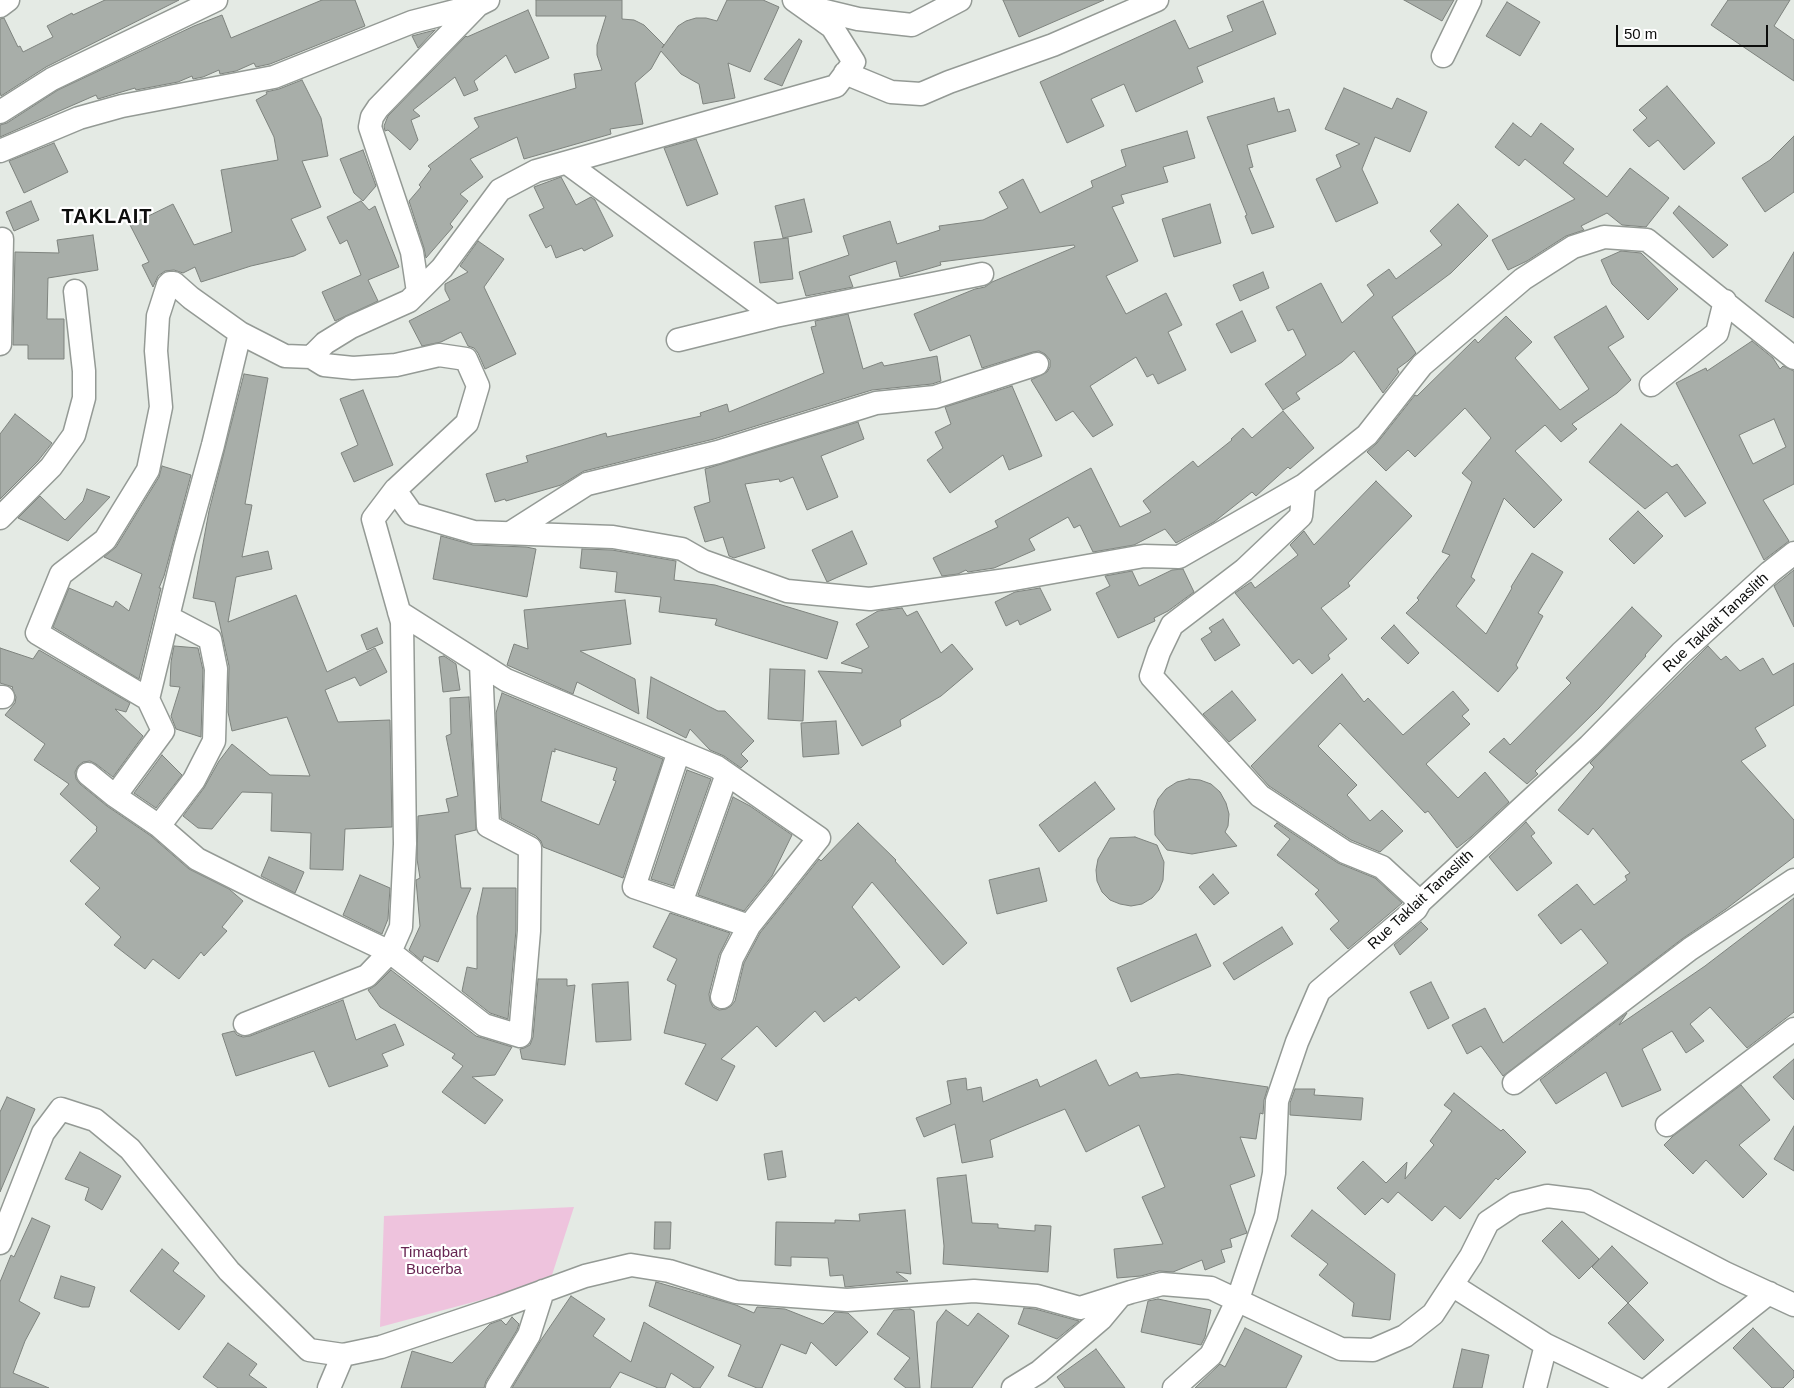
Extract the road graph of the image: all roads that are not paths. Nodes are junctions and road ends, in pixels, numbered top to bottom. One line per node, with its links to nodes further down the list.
1 (8, 0): 8 (street)
2 (216, 0): 11 (street)
3 (960, 0): 7 (street)
4 (1157, 0): 10 (street)
5 (1470, 0): 9 (street)
6 (483, 2): 12 (street); 17 (street)
7 (798, 3): 10 (street)
8 (0, 6)
9 (1443, 56)
10 (845, 73): 13 (street)
11 (0, 112)
12 (0, 151)
13 (567, 162): 17 (street); 19 (street)
14 (2, 239): 22 (street)
15 (982, 274): 19 (street)
16 (75, 291): 29 (street)
17 (418, 292): 24 (street)
18 (1725, 301): 23 (street); 26 (street); 27 (street)
19 (775, 316): 21 (street)
20 (240, 333): 24 (street); 33 (street); 35 (street)
21 (678, 340)
22 (0, 344)
23 (1793, 354)
24 (311, 357): 28 (street)
25 (1037, 364): 30 (street)
26 (1651, 385)
27 (1304, 485): 30 (street); 42 (street)
28 (394, 490): 30 (street); 32 (street)
29 (0, 518)
30 (510, 533)
31 (1794, 553): 42 (street, Rue Taklait Tanaslith)
32 (399, 612): 34 (street); 45 (street)
33 (168, 617): 35 (street); 40 (street)
34 (481, 664): 36 (street); 45 (street)
35 (148, 698): 39 (street)
36 (679, 751): 38 (street); 43 (street)
37 (88, 774): 39 (street)
38 (727, 774): 43 (street); 44 (street)
39 (114, 796): 40 (street)
40 (159, 826): 45 (street)
41 (1794, 880): 49 (street)
42 (1420, 902): 56 (street, Rue Taklait Tanaslith)
43 (681, 903): 44 (street)
44 (748, 926): 46 (street)
45 (390, 952): 47 (street)
46 (722, 997)
47 (245, 1024)
48 (1794, 1029): 50 (street)
49 (1514, 1083)
50 (1666, 1125)
51 (0, 1243): 59 (street)
52 (1452, 1285): 54 (street); 56 (street); 58 (street)
53 (543, 1291): 55 (street); 59 (street); 61 (street)
54 (1769, 1294): 57 (street); 66 (street)
55 (1121, 1295): 56 (street); 62 (street)
56 (1238, 1299): 63 (street, Rue Taklait Tanaslith)
57 (1794, 1305)
58 (1546, 1345): 64 (street); 65 (street)
59 (343, 1355): 60 (street)
60 (329, 1388)
61 (497, 1388)
62 (1013, 1388)
63 (1174, 1388)
64 (1535, 1388)
65 (1635, 1388)
66 (1649, 1388)

